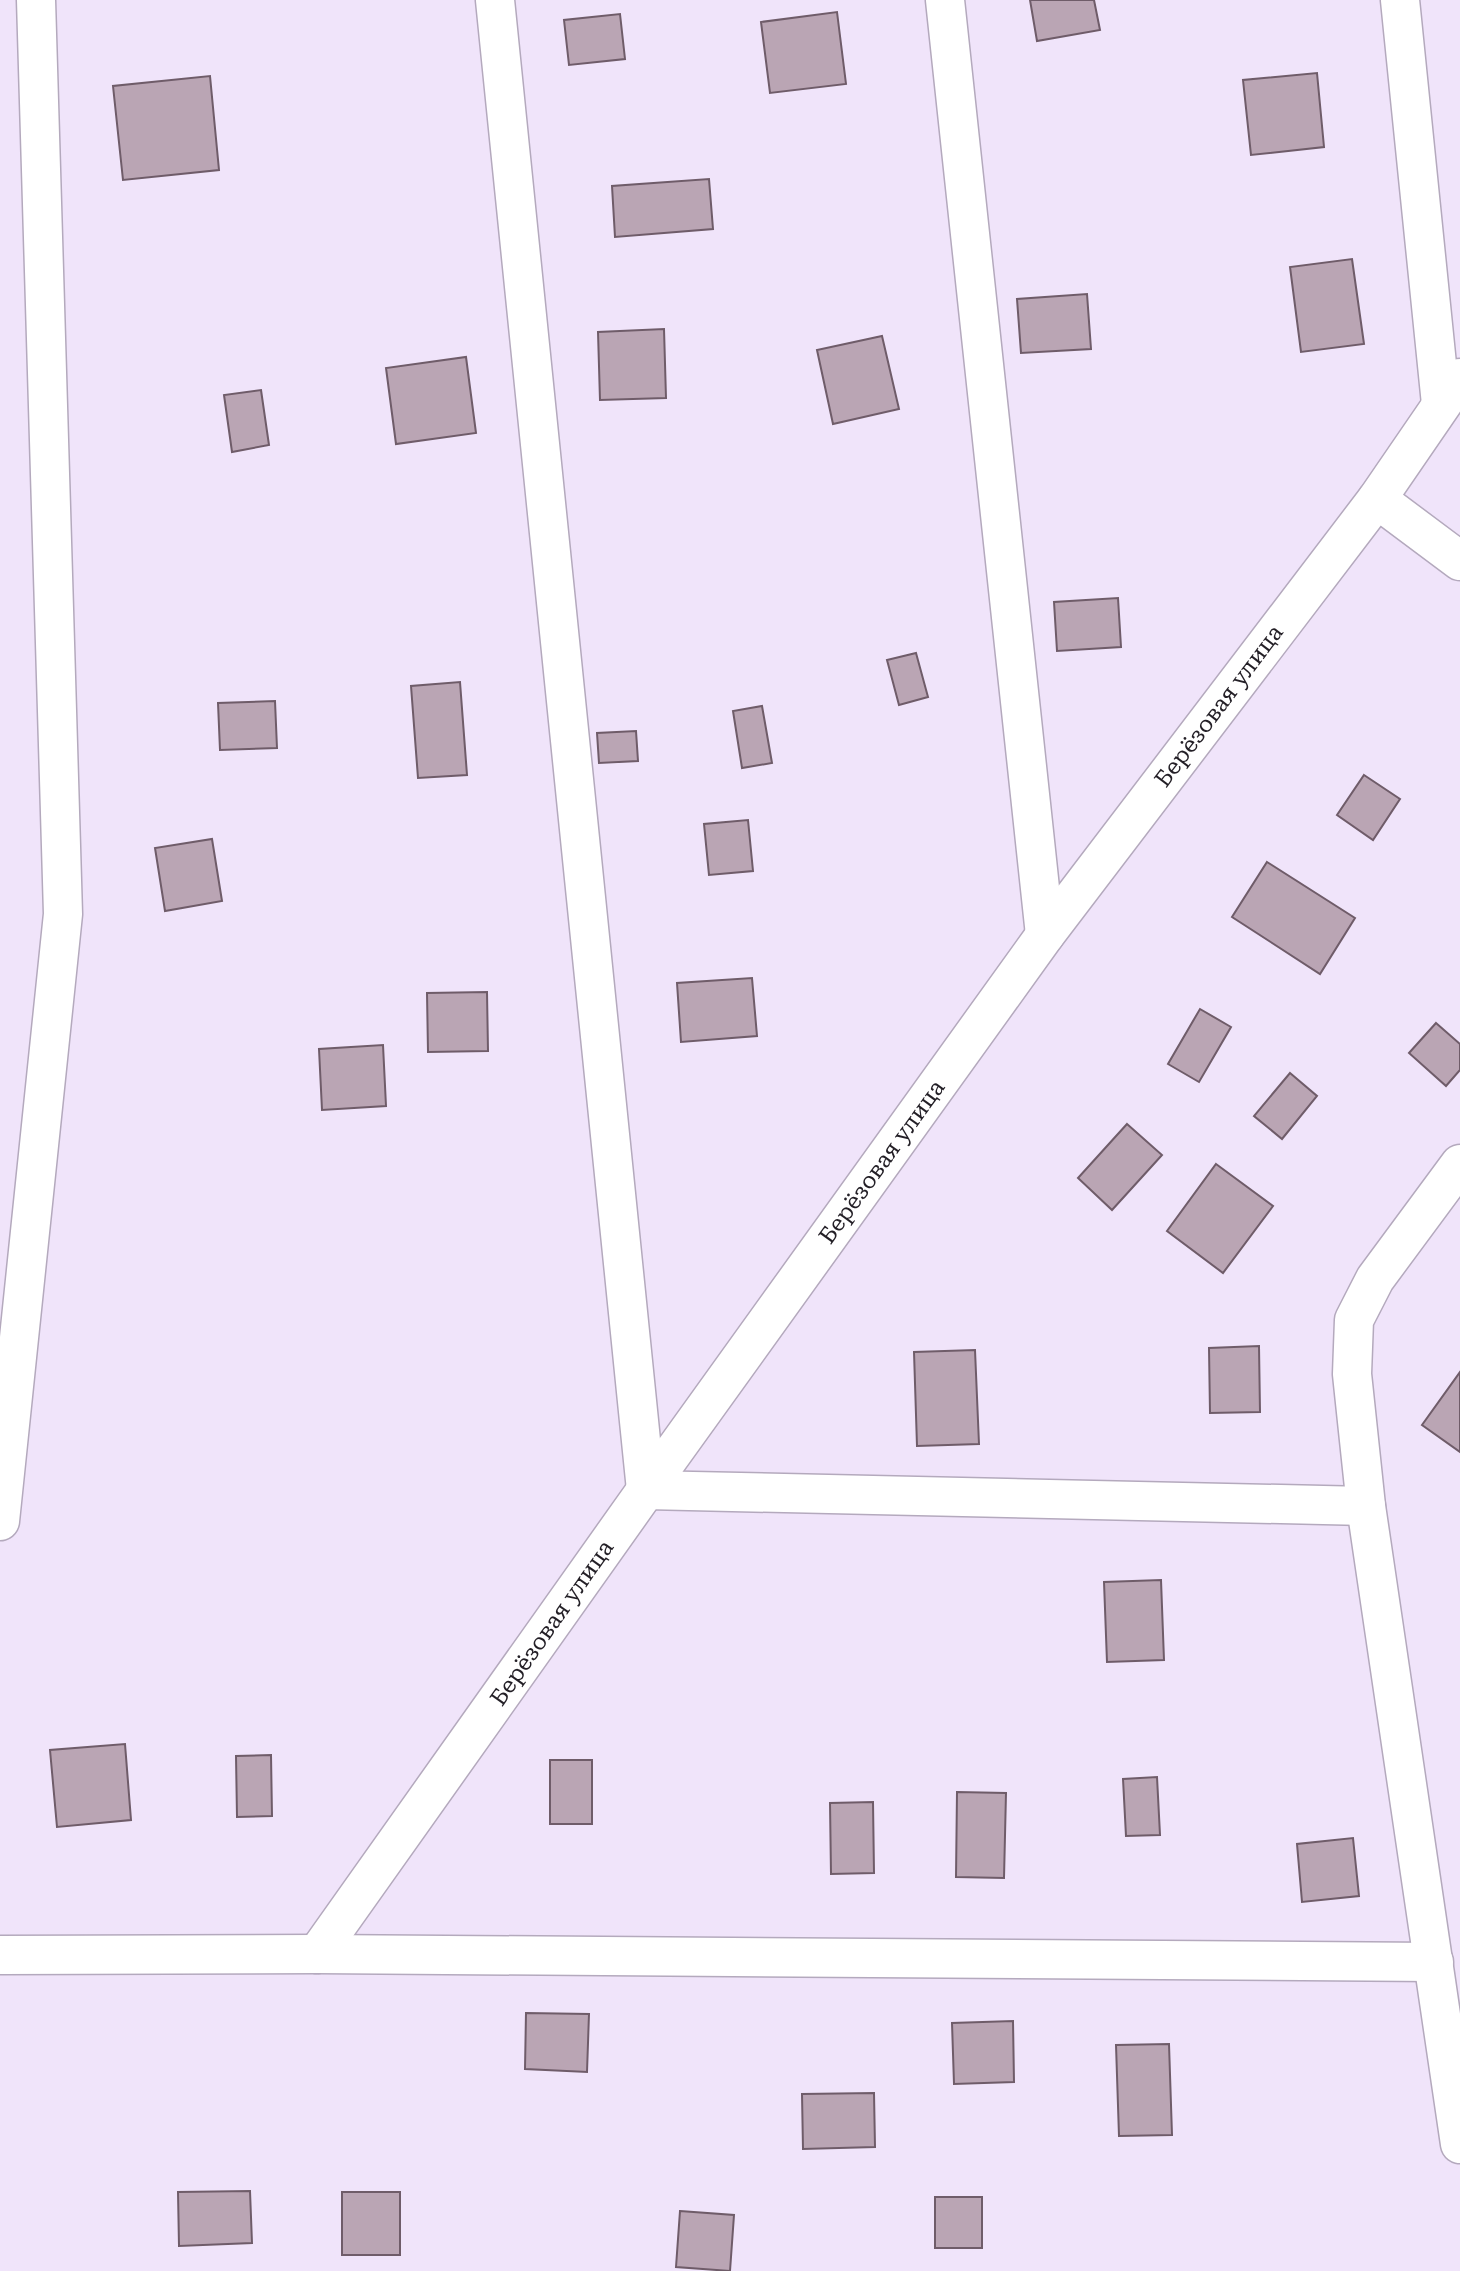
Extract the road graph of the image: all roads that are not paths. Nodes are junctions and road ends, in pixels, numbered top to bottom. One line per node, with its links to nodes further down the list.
1 (37, 0): 12 (street)
2 (495, 0): 10 (street)
3 (945, 0): 8 (street)
4 (1399, 0): 5 (street)
5 (1451, 391): 6 (street, Берёзовая улица)
6 (1377, 499): 7 (street); 8 (street, Берёзовая улица)
7 (1460, 561)
8 (1045, 935): 10 (street, Берёзовая улица)
9 (1460, 1164): 11 (street)
10 (646, 1490): 11 (street); 13 (street, Берёзовая улица)
11 (1367, 1506): 15 (street)
12 (0, 1521)
13 (317, 1954): 14 (street); 15 (street)
14 (0, 1955)
15 (1434, 1962): 16 (street)
16 (1460, 2144)

